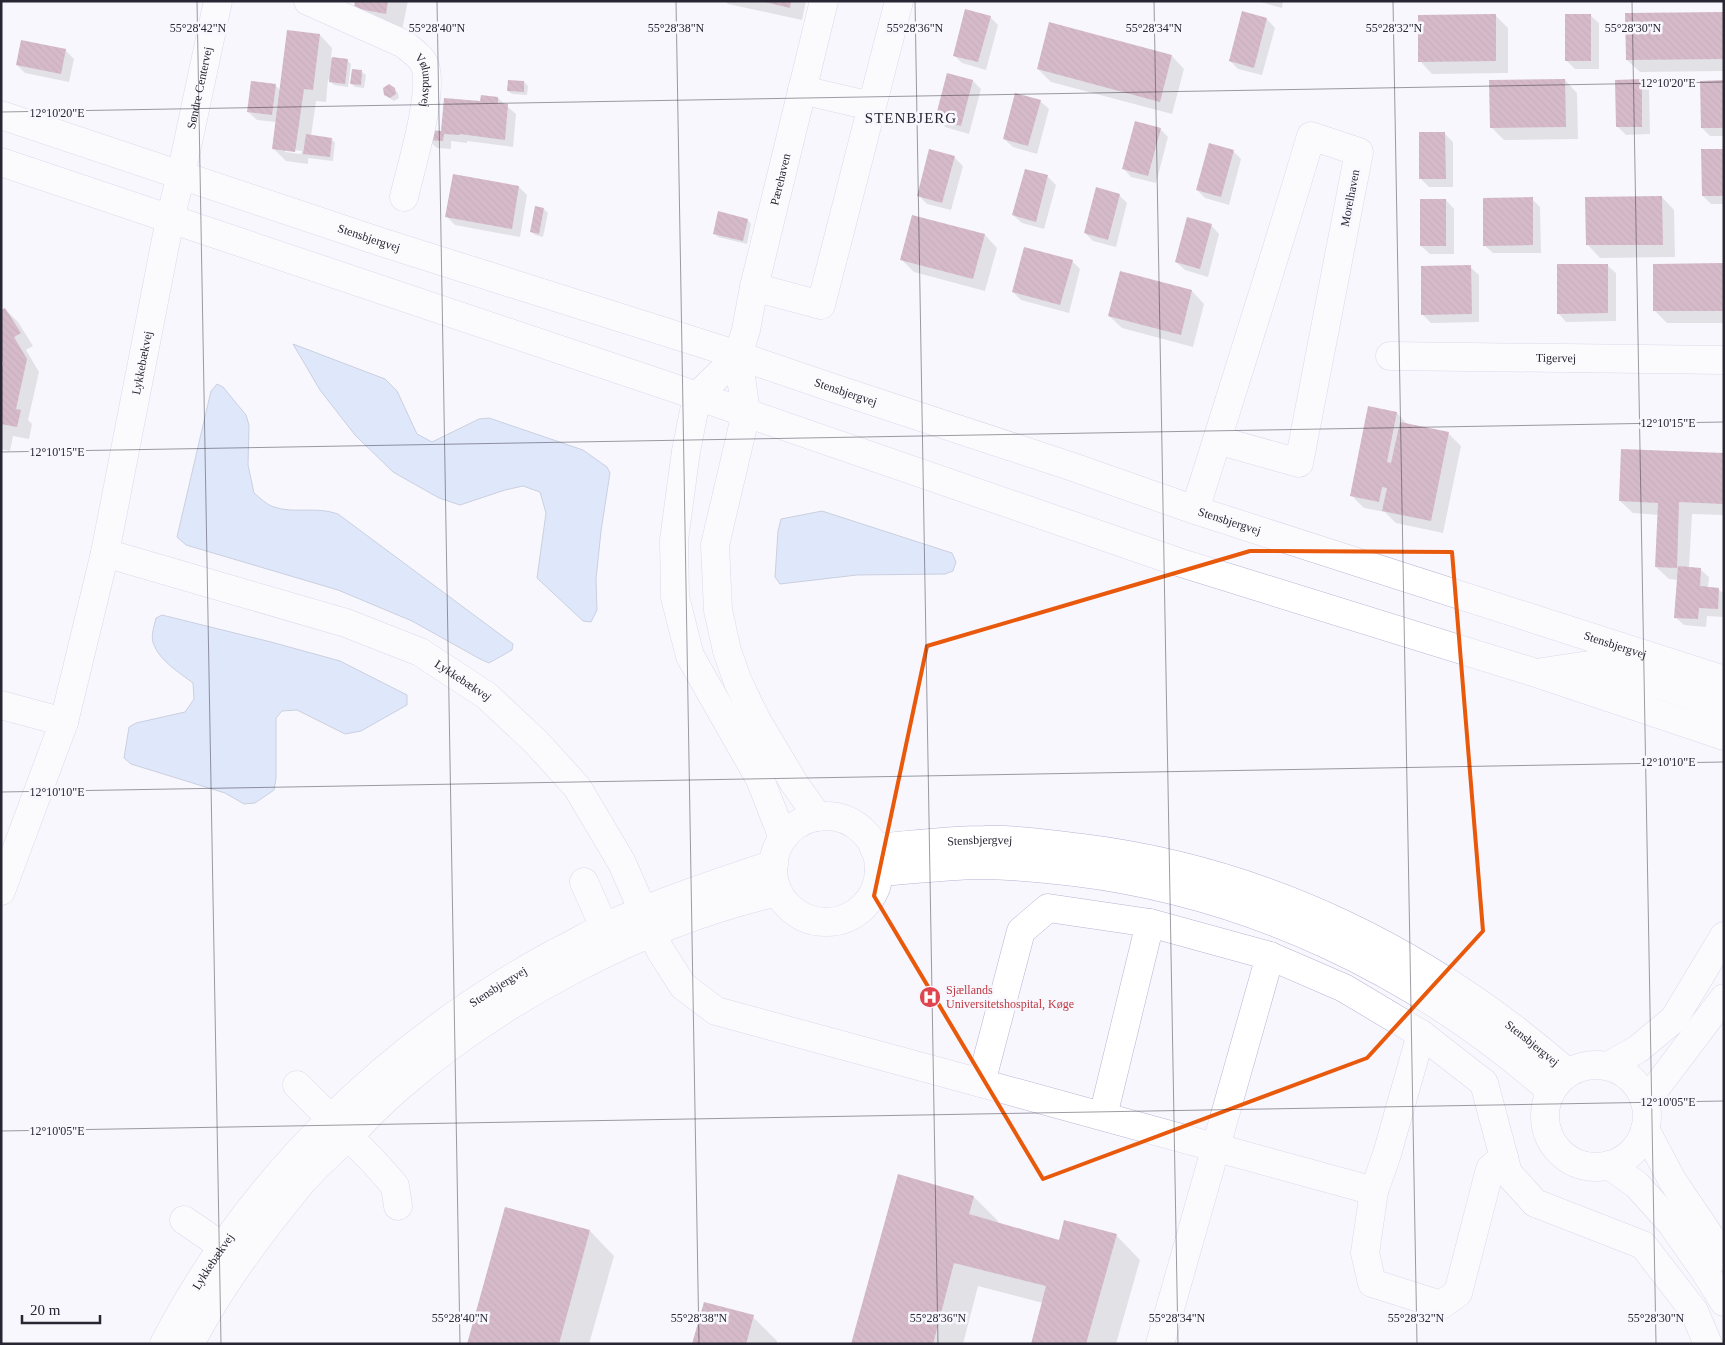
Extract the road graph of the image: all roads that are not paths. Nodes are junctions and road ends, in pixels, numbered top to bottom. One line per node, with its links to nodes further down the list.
1 (218, 1): 9 (street, Søndre Centervej)
2 (308, 1): 10 (street, Vølundsvej)
3 (824, 1): 5 (street, Pærehaven)
4 (899, 1): 6 (street)
5 (802, 90): 6 (street); 12 (street, Pærehaven)
6 (872, 106): 12 (street)
7 (1, 115): 9 (street, Stensbjergvej)
8 (1, 162): 11 (street, Stensbjergvej)
9 (181, 175): 11 (street, Lykkebækvej); 13 (street, Stensbjergvej)
10 (404, 197)
11 (170, 219): 16 (street, Stensbjergvej); 20 (street, Lykkebækvej)
12 (754, 287): 13 (street, Pærehaven)
13 (738, 356): 16 (street); 17 (street); 19 (street, Stensbjergvej)
14 (1390, 356): 15 (street, Tigervej)
15 (1724, 360)
16 (697, 396): 17 (street, Stensbjergvej); 28 (street)
17 (746, 413): 21 (street, Stensbjergvej); 27 (street)
18 (1217, 440): 18 (street, Morelhaven); 19 (street, Morelhaven)
19 (1195, 510): 22 (street, Stensbjergvej)
20 (105, 553): 25 (street, Lykkebækvej); 34 (street, Lykkebækvej)
21 (1536, 672): 24 (street, Stensbjergvej); 26 (street, Stensbjergvej)
22 (1724, 680)
23 (1, 705): 25 (street)
24 (1724, 707)
25 (64, 722): 32 (street, Lykkebækvej)
26 (1724, 736)
27 (818, 817): 28 (street); 29 (street)
28 (784, 838): 30 (street)
29 (877, 860): 33 (street); 42 (street, Stensbjergvej)
30 (774, 864): 33 (street); 34 (street, Stensbjergvej)
31 (584, 882): 37 (street)
32 (1, 891)
33 (778, 892): 34 (street, Stensbjergvej)
34 (647, 921): 37 (street, Stensbjergvej); 43 (street, Lykkebækvej)
35 (1150, 924): 38 (street); 43 (street); 46 (street)
36 (1724, 936): 41 (street)
37 (608, 938): 47 (street, Stensbjergvej)
38 (1270, 956): 40 (street); 49 (street)
39 (1724, 998): 45 (street)
40 (1421, 1034): 50 (street); 52 (street)
41 (1608, 1066): 42 (street); 45 (street)
42 (1560, 1082): 51 (street)
43 (981, 1083): 46 (street)
44 (298, 1085): 47 (street)
45 (1645, 1102): 48 (street)
46 (1103, 1116): 49 (street)
47 (339, 1128): 53 (street, Stensbjergvej); 54 (street)
48 (1645, 1129): 51 (street); 57 (street)
49 (1216, 1148): 52 (street); 61 (street)
50 (1504, 1157): 52 (street); 62 (street)
51 (1609, 1165): 58 (street)
52 (1374, 1191)
53 (279, 1192): 56 (street, Lykkebækvej)
54 (398, 1206)
55 (184, 1220): 56 (street)
56 (232, 1253): 59 (street, Lykkebækvej); 60 (street, Lykkebækvej)
57 (1724, 1257)
58 (1724, 1302)
59 (164, 1344)
60 (190, 1344)
61 (1160, 1344)
62 (1708, 1344)

